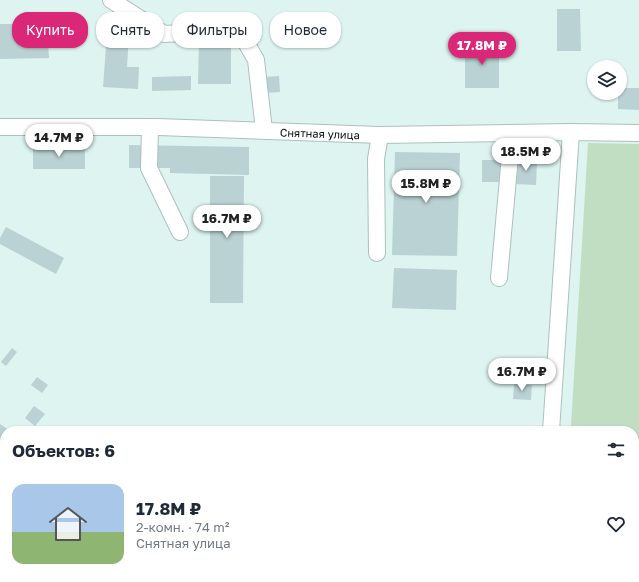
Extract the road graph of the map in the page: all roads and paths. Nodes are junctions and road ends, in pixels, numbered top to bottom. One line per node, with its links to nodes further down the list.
1 (111, 0): 4 (street)
2 (0, 127): 3 (street, Снятная улица)
3 (150, 127): 4 (street, Снятная улица); 9 (street)
4 (264, 130): 8 (street, Снятная улица)
5 (571, 132): 6 (street, Снятная улица); 7 (street, Снятная улица); 12 (street)
6 (639, 133)
7 (512, 134): 8 (street, Снятная улица); 11 (street)
8 (380, 135): 10 (street)
9 (180, 232)
10 (377, 253)
11 (499, 278)
12 (551, 426)

